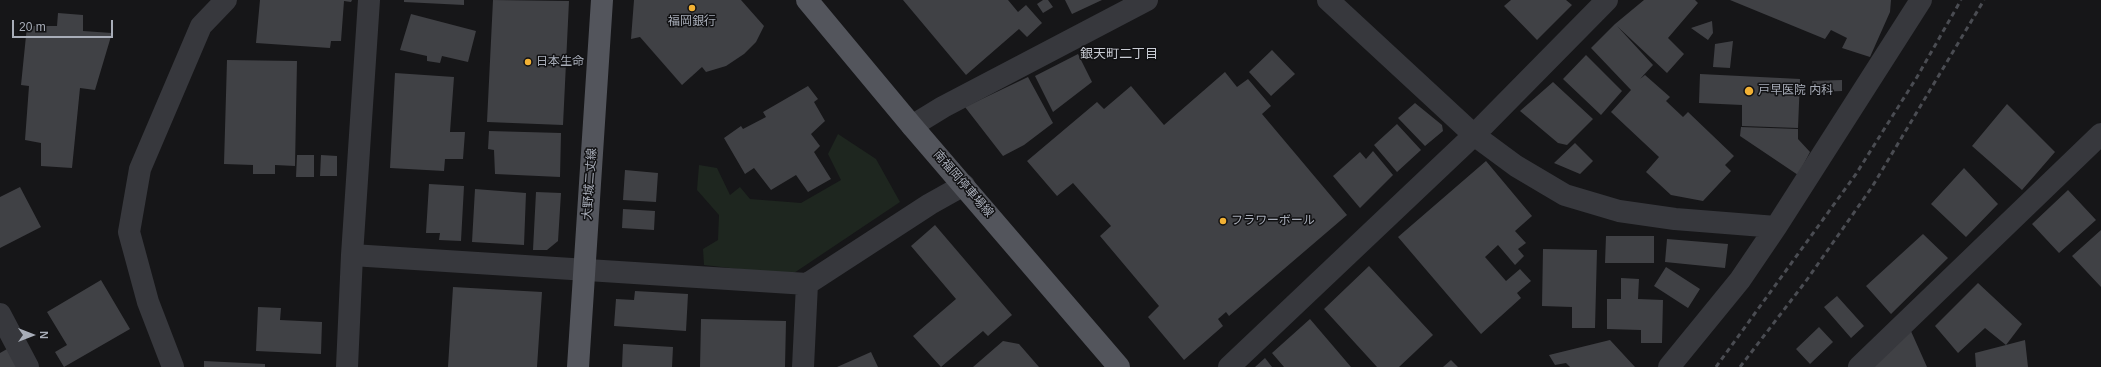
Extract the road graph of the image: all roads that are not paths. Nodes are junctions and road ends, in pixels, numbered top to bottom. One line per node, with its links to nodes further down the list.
1 (226, 0): 19 (street)
2 (369, 0): 14 (street)
3 (602, 0): 15 (main road, 大野城二丈線)
4 (807, 0): 9 (main road, 南福岡停車場線)
5 (1148, 0): 9 (street)
6 (1328, 0): 10 (street)
7 (1607, 0): 10 (street)
8 (1921, 0): 13 (street)
9 (912, 126): 12 (main road, 南福岡停車場線)
10 (1474, 134): 13 (street); 24 (street)
11 (2101, 134): 26 (street)
12 (964, 185): 16 (street); 23 (main road, 南福岡停車場線)
13 (1776, 227): 25 (street)
14 (352, 255): 15 (street); 20 (street)
15 (584, 271): 16 (street); 21 (main road, 大野城二丈線)
16 (807, 284): 22 (street)
17 (0, 314): 18 (street)
18 (28, 367)
19 (174, 367)
20 (347, 367)
21 (578, 367)
22 (803, 367)
23 (1119, 367)
24 (1229, 367)
25 (1669, 367)
26 (1859, 367)

